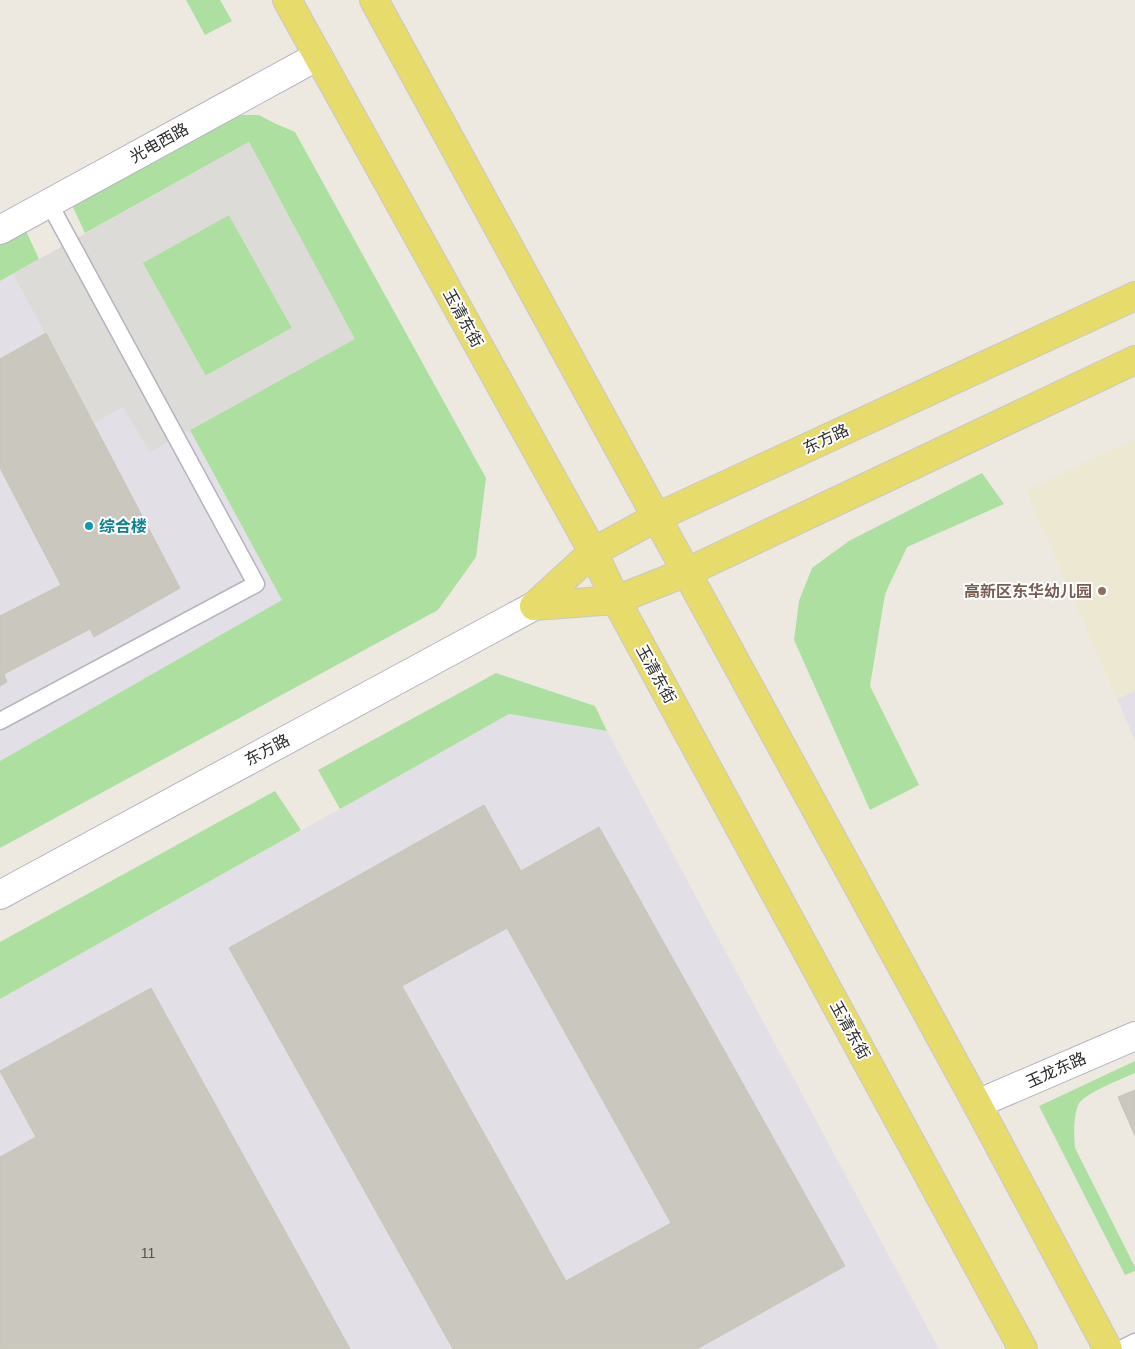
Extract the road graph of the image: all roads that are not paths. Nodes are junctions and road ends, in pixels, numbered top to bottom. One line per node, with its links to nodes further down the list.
1 (287, 0): 3 (main road, 玉清东街)
2 (374, 0): 8 (main road)
3 (318, 56): 4 (street, 光电西路); 9 (main road, 玉清东街)
4 (49, 203): 5 (street, 光电西路); 13 (lane)
5 (0, 230)
6 (1135, 296): 8 (main road, 东方路)
7 (1135, 360): 10 (main road, 东方路)
8 (657, 517): 9 (main road, 东方路); 10 (main road)
9 (593, 552): 11 (main road, 玉清东街); 12 (main road, 东方路)
10 (687, 572): 11 (main road, 东方路); 16 (main road)
11 (616, 600): 12 (main road, 东方路); 18 (main road, 玉清东街)
12 (534, 606): 14 (street, 东方路)
13 (0, 721)
14 (0, 895)
15 (1135, 1036): 16 (street, 玉龙东路)
16 (977, 1104): 19 (main road)
17 (1135, 1342): 20 (lane)
18 (1023, 1349)
19 (1108, 1349)
20 (1121, 1349)

